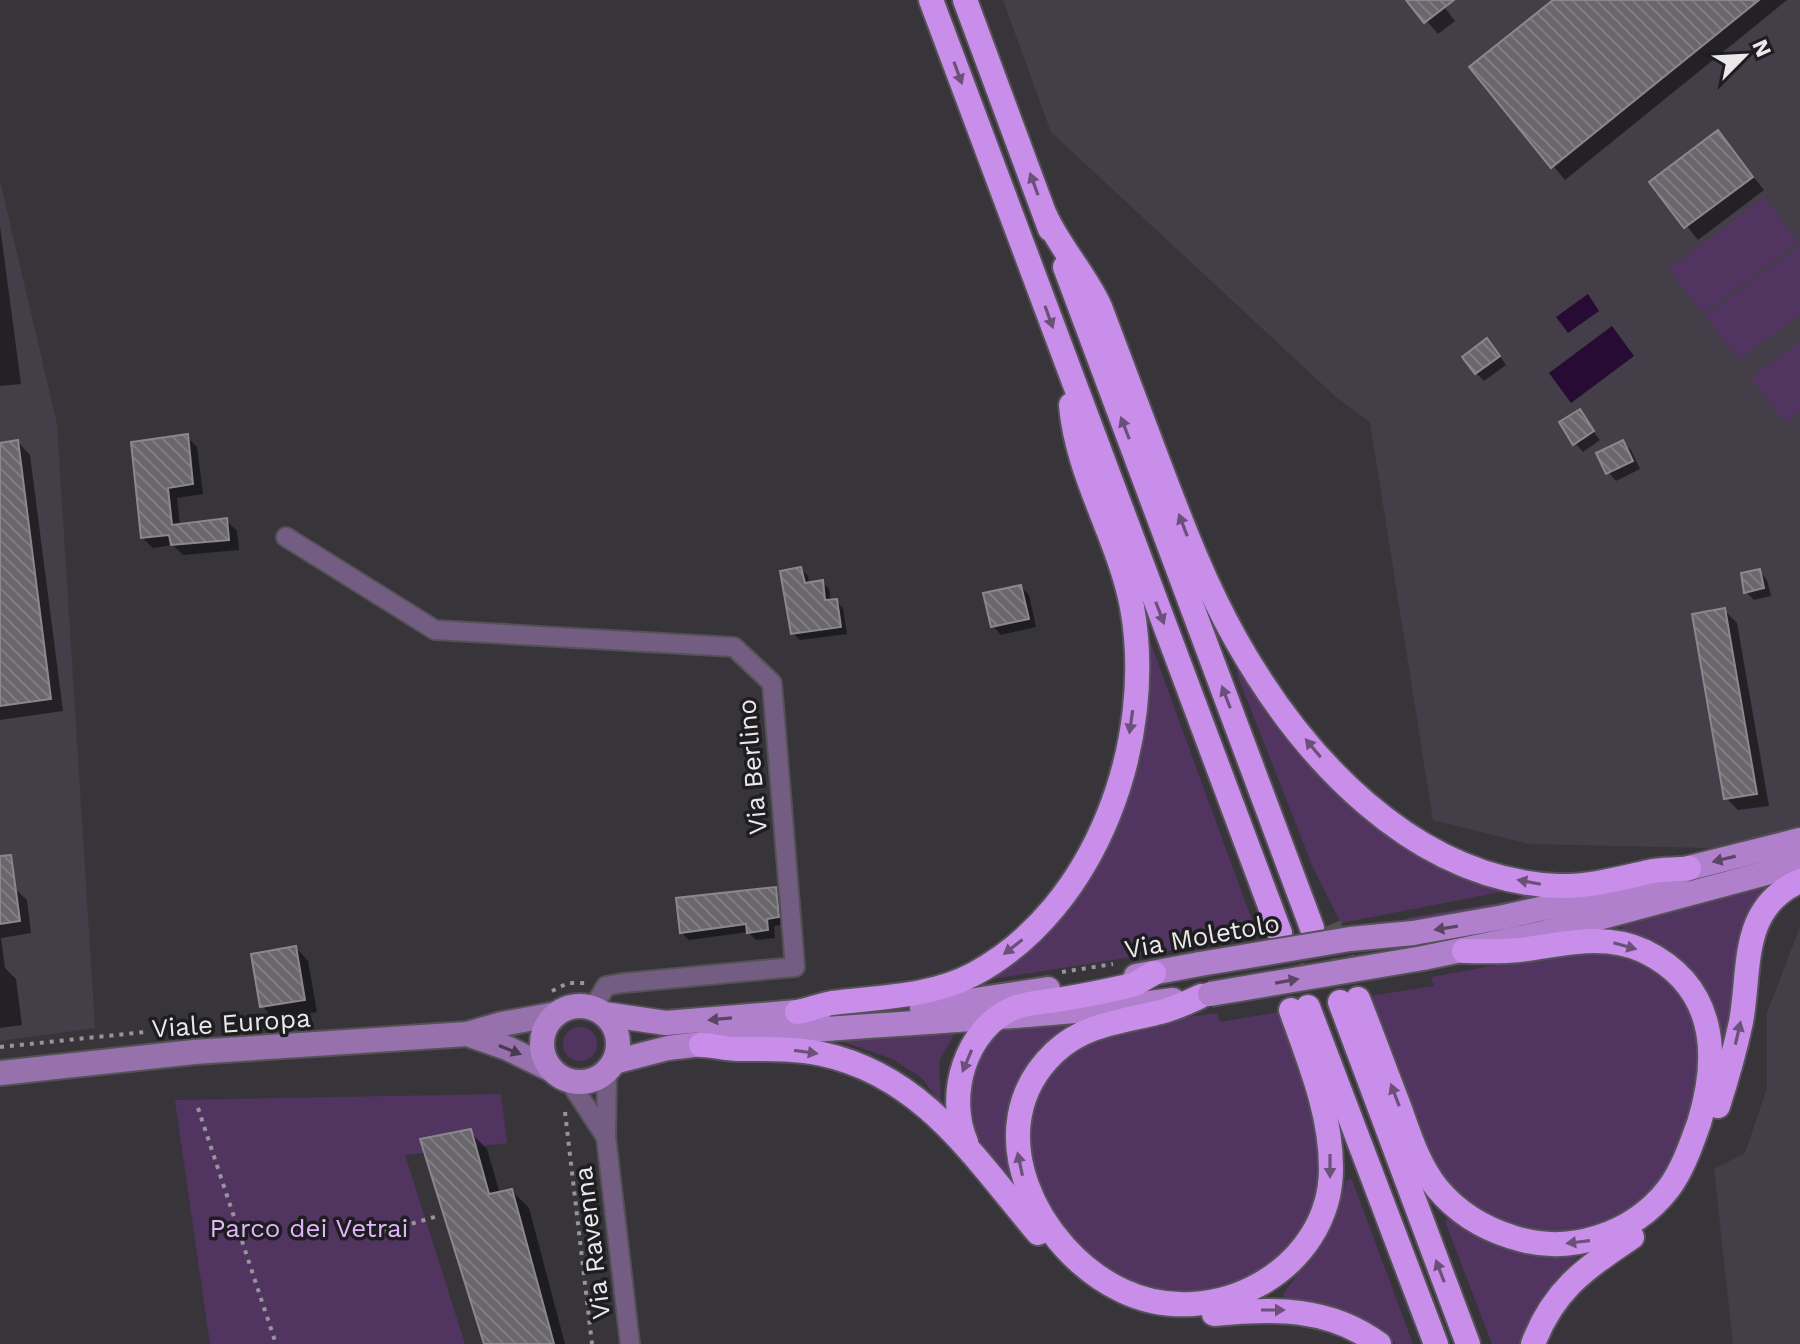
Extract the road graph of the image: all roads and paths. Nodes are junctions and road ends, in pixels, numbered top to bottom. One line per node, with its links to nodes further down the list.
1 (931, 0): 4 (highway, one-way to 4)
2 (965, 0): 3 (highway, one-way to 2)
3 (1045, 215): 8 (highway, one-way to 3); 10 (highway, one-way to 3)
4 (1061, 348): 11 (highway, one-way to 11); 16 (highway, one-way to 16)
5 (286, 537): 15 (street, Via Berlino)
6 (1800, 840): 8 (main road, Via Moletolo, one-way to 8)
7 (1800, 864): 12 (main road)
8 (1689, 868): 13 (main road, Via Moletolo, one-way to 13, bridge)
9 (1800, 881): 35 (highway, one-way to 9)
10 (1321, 926)
11 (1273, 935)
12 (1464, 951): 14 (main road, one-way to 12, bridge); 34 (highway)
13 (1154, 973): 16 (main road, Via Moletolo); 18 (highway)
14 (1206, 995): 18 (main road); 33 (highway, one-way to 14)
15 (598, 1011): 16 (main road, Via Moletolo, one-way to 15); 17 (main road, Via Moletolo); 21 (main road)
16 (797, 1012)
17 (556, 1014): 19 (main road, Via Moletolo); 23 (main road)
18 (997, 1018): 20 (main road); 26 (highway, one-way to 26)
19 (467, 1034): 22 (main road, Viale Europa); 23 (main road, one-way to 23)
20 (701, 1045): 21 (main road); 26 (highway, one-way to 26)
21 (610, 1067): 23 (main road); 25 (street, Via Ravenna)
22 (0, 1073)
23 (561, 1084): 25 (street); 30 (path)
24 (198, 1108): 29 (path)
25 (606, 1137): 31 (street, Via Ravenna)
26 (978, 1162): 32 (highway, one-way to 32)
27 (438, 1216): 28 (path)
28 (383, 1232)
29 (276, 1344)
30 (592, 1344)
31 (630, 1344)
32 (1379, 1344)
33 (1436, 1344)
34 (1468, 1344)
35 (1533, 1344)

